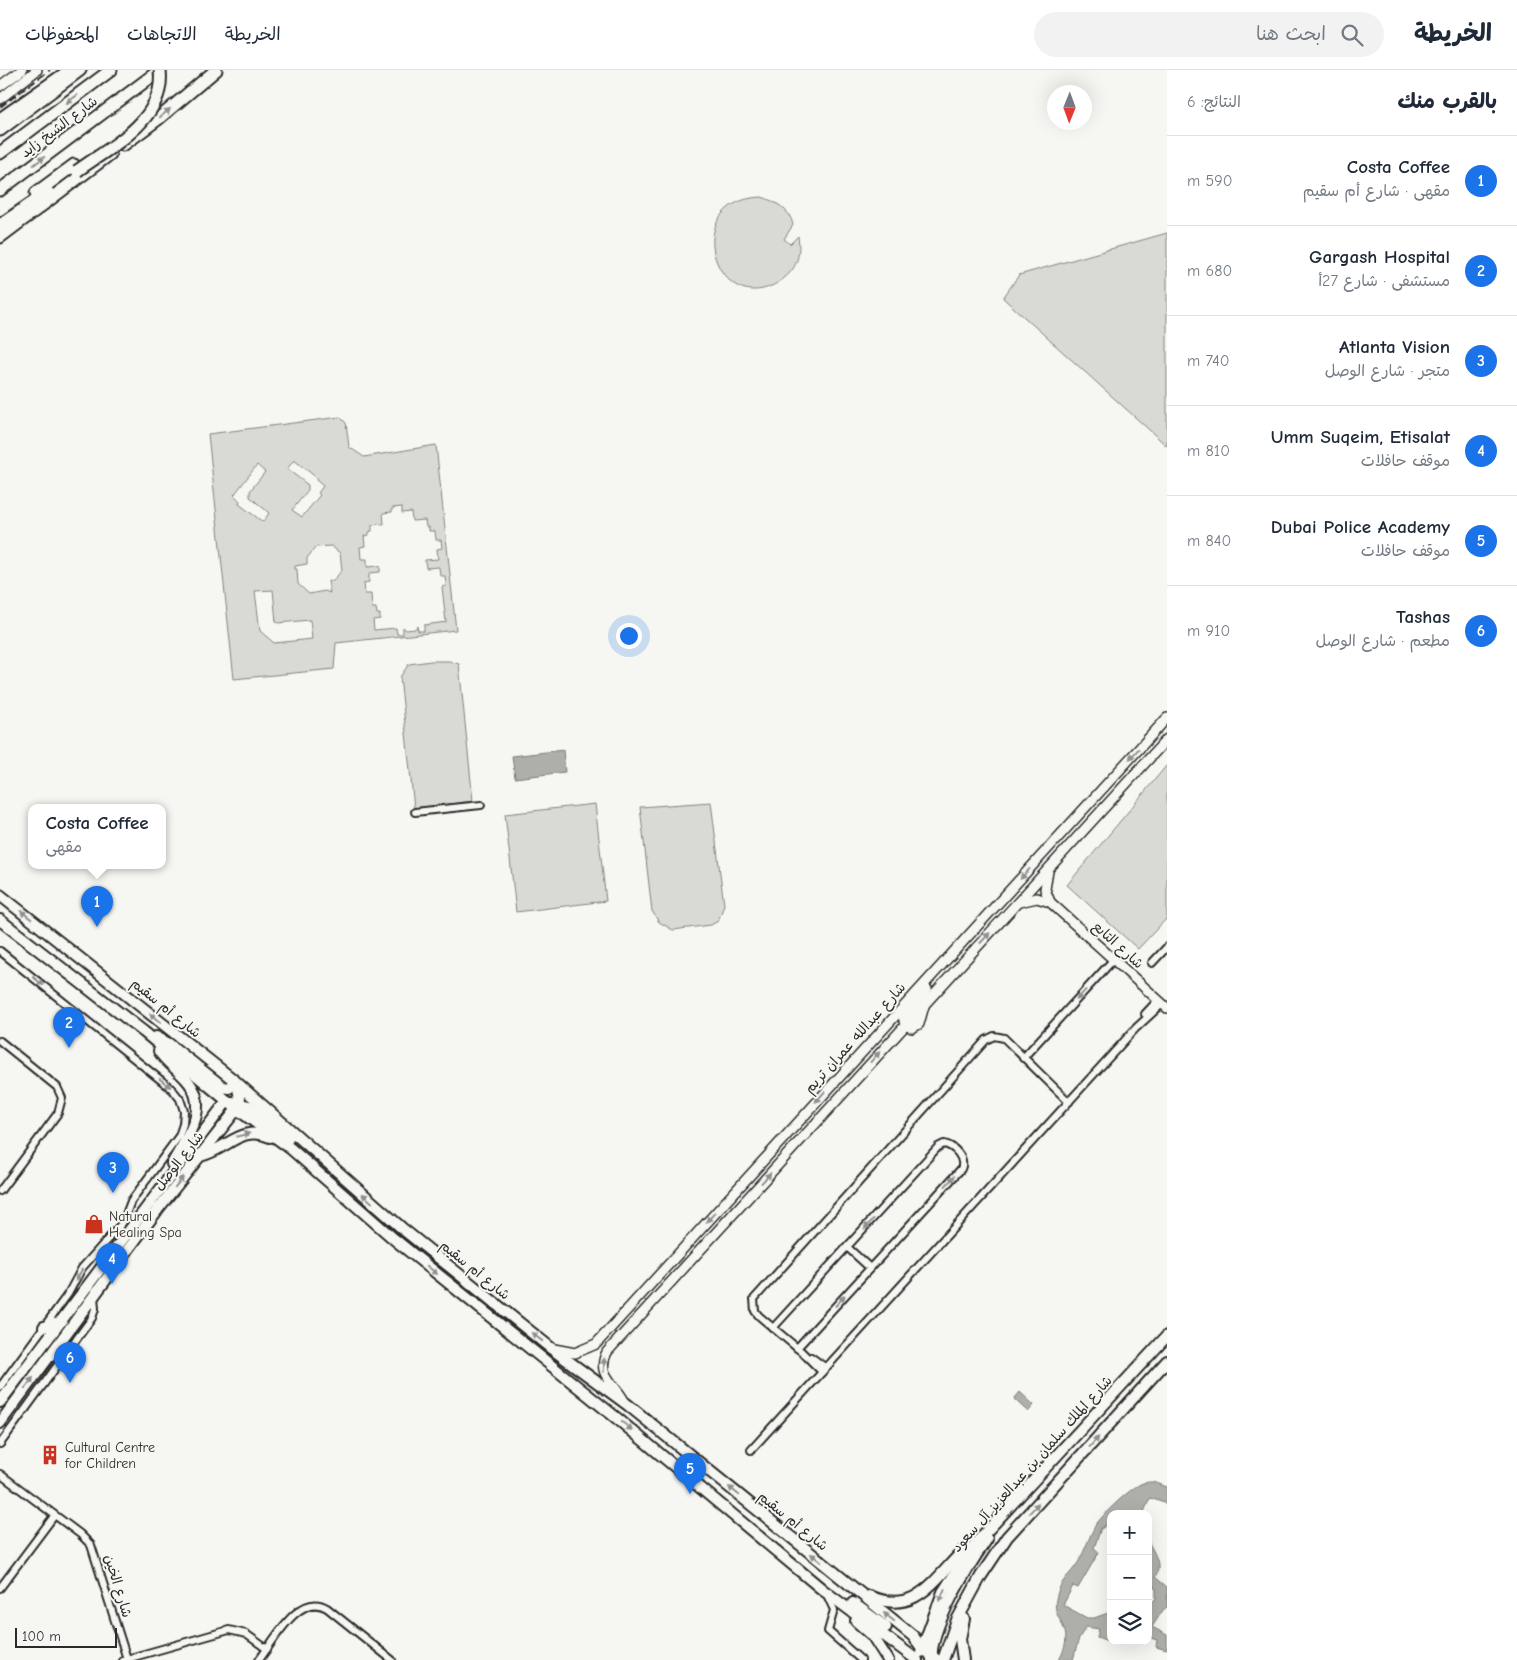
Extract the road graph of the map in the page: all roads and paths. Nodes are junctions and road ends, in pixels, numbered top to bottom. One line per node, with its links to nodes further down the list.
1 (22, 70): 9 (street)
2 (37, 70): 10 (street)
3 (70, 70): 11 (highway)
4 (80, 70): 12 (highway)
5 (111, 70): 13 (highway, شارع الشيخ زايد, one-way to 13)
6 (153, 70): 14 (highway)
7 (160, 70): 14 (highway, bridge); 15 (highway, شارع الشيخ زايد, one-way to 7)
8 (216, 70): 18 (highway, one-way to 8)
9 (0, 86)
10 (0, 99)
11 (0, 119)
12 (0, 130)
13 (0, 153)
14 (75, 168): 16 (highway); 17 (highway)
15 (0, 190)
16 (0, 219)
17 (0, 225)
18 (0, 237)
19 (1167, 718): 28 (street, شارع عبدالله عمران تريم, one-way to 28)
20 (1167, 739): 23 (street, شارع عبدالله عمران تريم)
21 (481, 804): 22 (street)
22 (415, 812)
23 (1049, 868): 25 (street); 26 (street, شارع عبدالله عمران تريم)
24 (0, 894): 39 (main road, شارع أم سقيم, one-way to 24)
25 (1050, 902): 26 (street); 31 (street, شارع التابع)
26 (1016, 903): 34 (street, شارع عبدالله عمران تريم, one-way to 26)
27 (0, 920): 35 (main road, شارع أم سقيم)
28 (960, 945): 34 (street); 55 (street, شارع عبدالله عمران تريم, one-way to 55)
29 (1167, 947): 32 (street)
30 (0, 950): 52 (street, one-way to 52)
31 (1114, 959): 33 (street, شارع التابع); 38 (street, one-way to 38)
32 (1152, 963)
33 (1162, 1004): 40 (street)
34 (905, 1024): 63 (street, شارع عبدالله عمران تريم, one-way to 34)
35 (144, 1032): 37 (main road, شارع أم سقيم); 39 (main road)
36 (0, 1041): 47 (street)
37 (154, 1041): 41 (main road, شارع أم سقيم); 46 (main road)
38 (1023, 1058): 40 (street); 53 (street)
39 (235, 1081): 42 (main road); 45 (main road, شارع أم سقيم)
40 (1071, 1100): 58 (street)
41 (227, 1101): 42 (main road, شارع أم سقيم); 46 (main road, شارع الوصل)
42 (242, 1108): 43 (main road, شارع أم سقيم); 44 (main road, شارع الوصل); 45 (main road)
43 (290, 1148): 44 (main road, one-way to 43); 72 (main road, شارع أم سقيم, one-way to 72)
44 (200, 1156): 50 (main road, شارع الوصل, one-way to 44)
45 (327, 1163): 55 (main road, شارع أم سقيم, one-way to 45)
46 (163, 1185): 51 (main road, شارع الوصل)
47 (0, 1191)
48 (847, 1247): 49 (street); 49 (street, one-way to 48); 53 (street)
49 (870, 1268): 56 (street, one-way to 49)
50 (94, 1296): 64 (main road, شارع الوصل, one-way to 50); 65 (street)
51 (62, 1321): 52 (main road); 62 (main road, شارع الوصل)
52 (44, 1327): 61 (street)
53 (773, 1328): 56 (street)
54 (1167, 1336): 60 (main road, شارع الملك سلمان بن عبدالعزيز آل سعود)
55 (552, 1349): 63 (main road, شارع أم سقيم)
56 (799, 1350): 58 (street)
57 (1167, 1361): 59 (main road)
58 (824, 1370): 66 (street)
59 (1154, 1375): 60 (main road); 73 (main road, one-way to 59)
60 (1122, 1384): 68 (main road, شارع الملك سلمان بن عبدالعزيز آل سعود)
61 (0, 1387)
62 (0, 1402)
63 (628, 1405): 71 (main road, شارع أم سقيم, one-way to 63)
64 (0, 1422)
65 (0, 1444)
66 (751, 1450)
67 (0, 1474): 69 (street, شارع الخين)
68 (1014, 1501): 71 (main road); 76 (main road, one-way to 76)
69 (54, 1516): 70 (street); 77 (street, شارع الخين)
70 (0, 1588)
71 (854, 1589): 76 (main road, شارع أم سقيم, one-way to 71)
72 (822, 1590): 76 (main road); 80 (street); 81 (main road); 82 (main road, شارع أم سقيم)
73 (971, 1595): 74 (main road); 84 (main road)
74 (958, 1620): 76 (main road); 83 (main road)
75 (267, 1649): 77 (street); 78 (street); 79 (street)
76 (930, 1655): 82 (main road)
77 (125, 1659)
78 (259, 1660)
79 (392, 1660)
80 (861, 1660)
81 (888, 1660)
82 (918, 1660)
83 (943, 1660)
84 (963, 1660)

